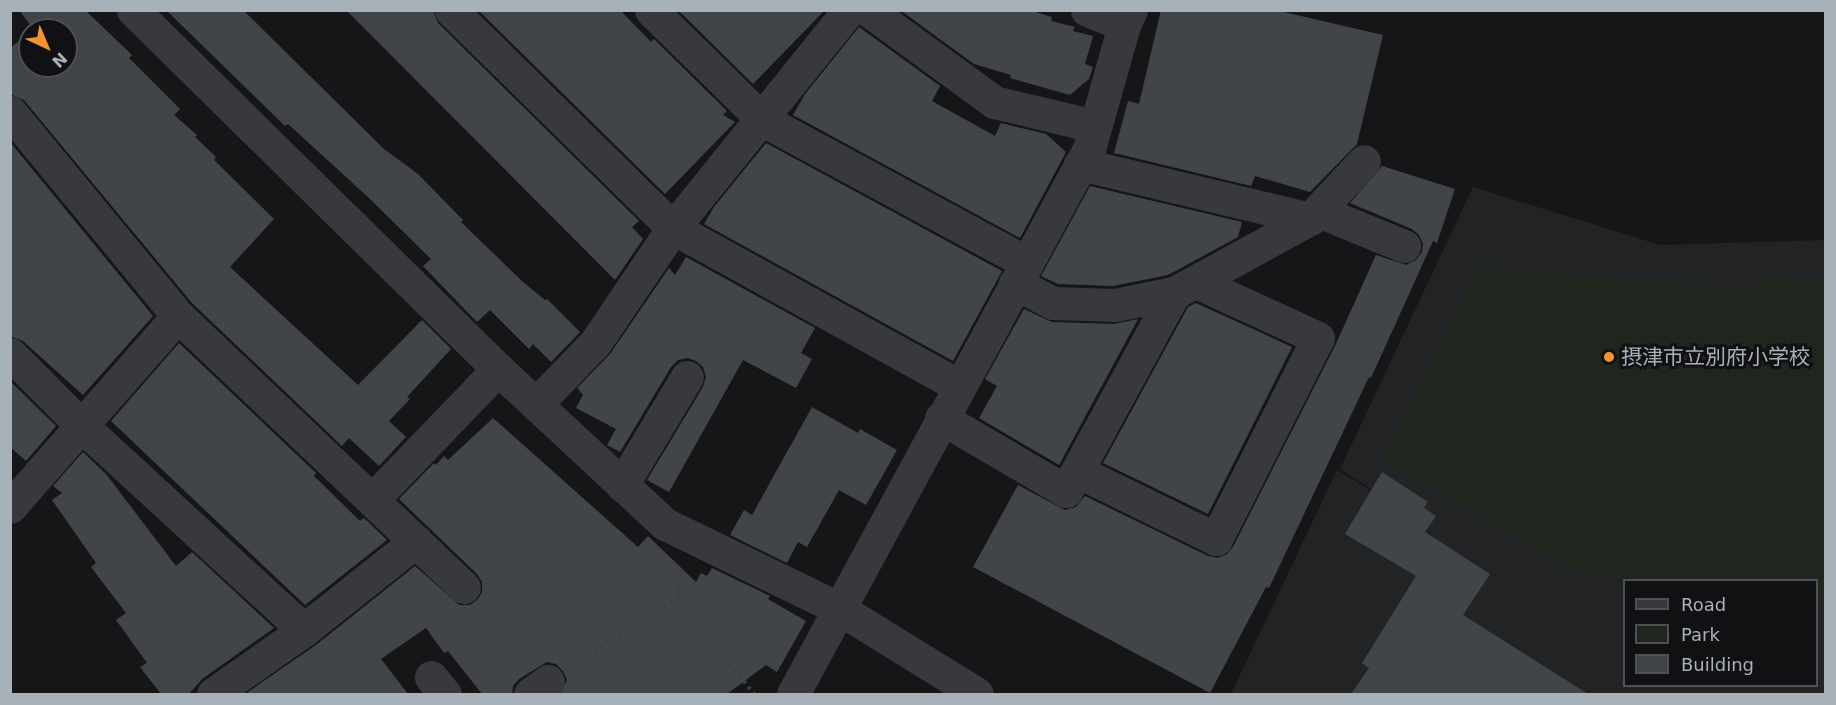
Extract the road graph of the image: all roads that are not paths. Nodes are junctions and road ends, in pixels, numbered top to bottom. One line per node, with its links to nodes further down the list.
1 (133, 10): 20 (street)
2 (451, 10): 14 (street)
3 (651, 10): 9 (street)
4 (849, 10): 9 (street)
5 (868, 10): 10 (street)
6 (1087, 10): 7 (street)
7 (1127, 18): 10 (street)
8 (10, 112): 18 (street)
9 (763, 120): 14 (street); 16 (street)
10 (1095, 126): 12 (street)
11 (1364, 161): 13 (street)
12 (1080, 164): 13 (street); 16 (street)
13 (1314, 215): 15 (street); 17 (street)
14 (673, 228): 22 (street); 23 (street)
15 (1404, 246)
16 (1021, 273): 17 (street); 22 (street)
17 (1185, 288): 26 (street); 26 (street)
18 (178, 316): 25 (street); 28 (street)
19 (10, 354): 25 (street)
20 (498, 369): 23 (street); 28 (street)
21 (687, 377): 27 (street)
22 (959, 386): 24 (street)
23 (536, 404): 27 (street)
24 (941, 418): 26 (street); 32 (street)
25 (82, 426): 29 (street); 33 (street)
26 (1077, 471)
27 (622, 484): 32 (street)
28 (372, 500): 30 (street)
29 (10, 507)
30 (416, 541): 31 (street); 33 (street)
31 (464, 587)
32 (838, 608): 35 (street); 36 (street)
33 (304, 630): 34 (street)
34 (213, 694)
35 (793, 694)
36 (977, 694)

